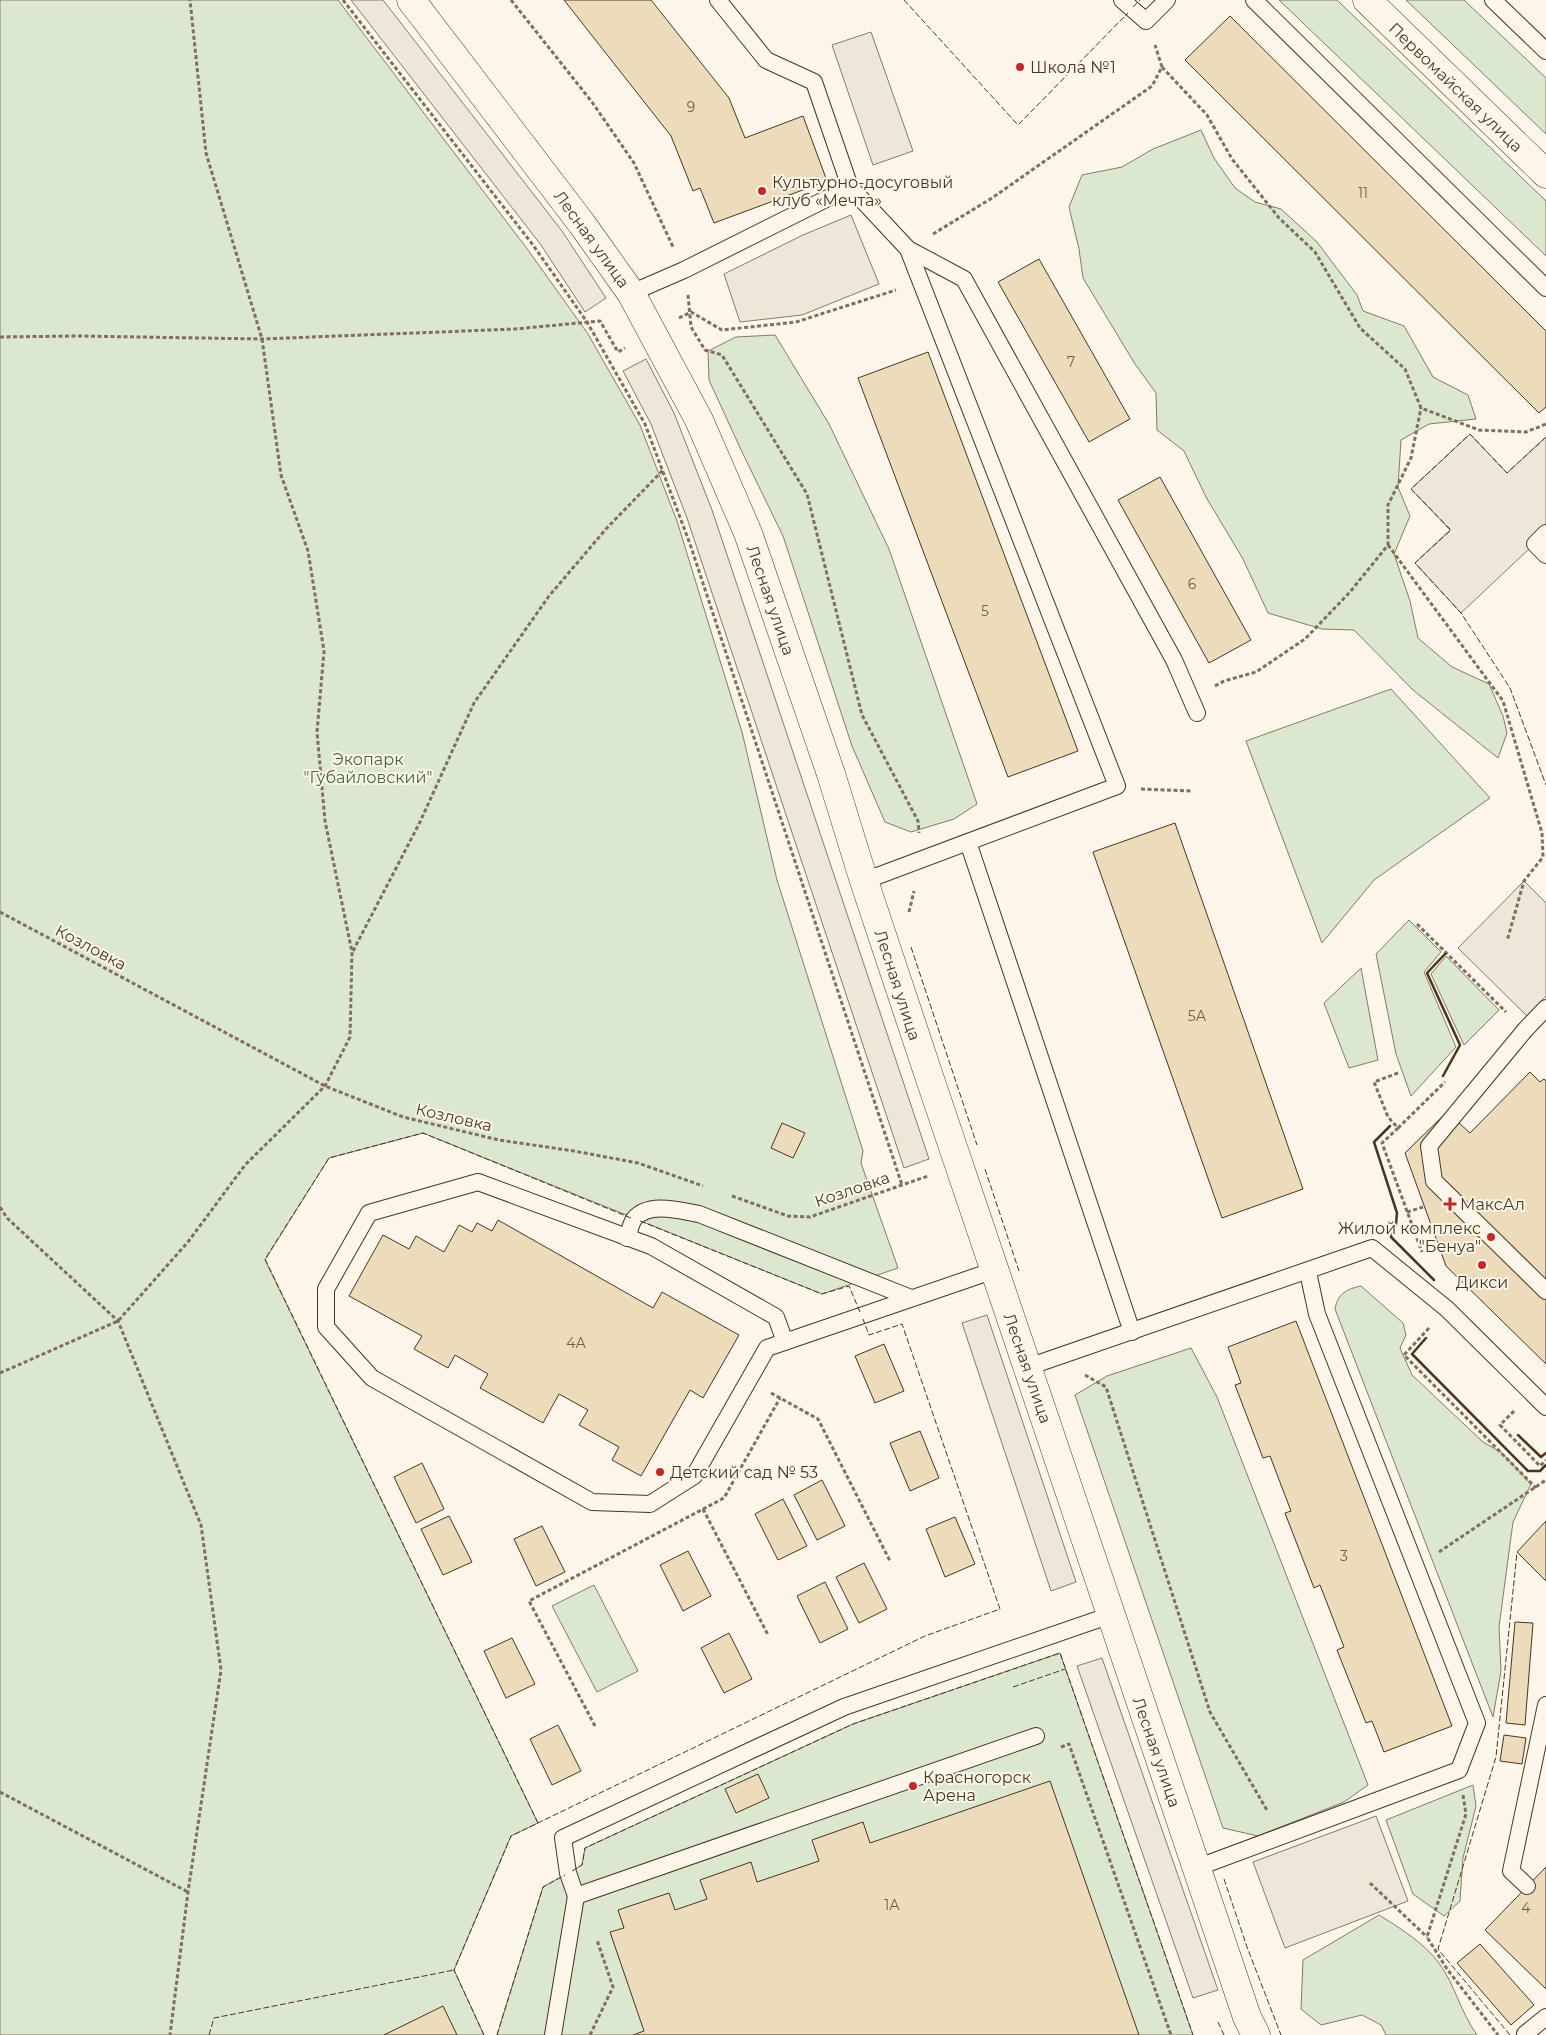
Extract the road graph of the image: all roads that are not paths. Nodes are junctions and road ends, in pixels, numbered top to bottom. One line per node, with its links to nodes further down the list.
1 (411, 0): 13 (street, Лесная улица)
2 (718, 0): 10 (lane)
3 (1122, 0): 4 (lane)
4 (1167, 0)
5 (1254, 0): 12 (lane)
6 (1367, 0): 9 (street, Первомайская улица)
7 (1493, 0): 8 (lane)
8 (1546, 51)
9 (1546, 174)
10 (850, 187): 11 (lane); 13 (lane)
11 (908, 248): 16 (lane); 17 (lane)
12 (1546, 288)
13 (631, 293): 18 (street, Лесная улица)
14 (1546, 533): 15 (lane)
15 (1546, 555)
16 (1194, 707)
17 (968, 842): 18 (lane); 25 (lane)
18 (864, 881): 21 (street, Лесная улица)
19 (1546, 1008): 23 (lane)
20 (627, 1238): 24 (lane); 26 (lane); 26 (lane)
21 (995, 1270): 24 (lane); 27 (street, Лесная улица)
22 (1308, 1272): 25 (lane); 28 (lane); 32 (lane)
23 (1546, 1291)
24 (911, 1298): 26 (lane)
25 (1132, 1332): 27 (lane)
26 (785, 1342)
27 (1028, 1367): 29 (street, Лесная улица)
28 (1546, 1407)
29 (1111, 1615): 32 (street, Лесная улица); 34 (lane)
30 (1546, 1705): 33 (lane)
31 (1036, 1736): 34 (lane)
32 (1196, 1868): 38 (street, Лесная улица)
33 (1527, 1886)
34 (576, 1896): 37 (lane)
35 (1546, 2017): 36 (lane)
36 (1526, 2034)
37 (552, 2035)
38 (1256, 2035)

